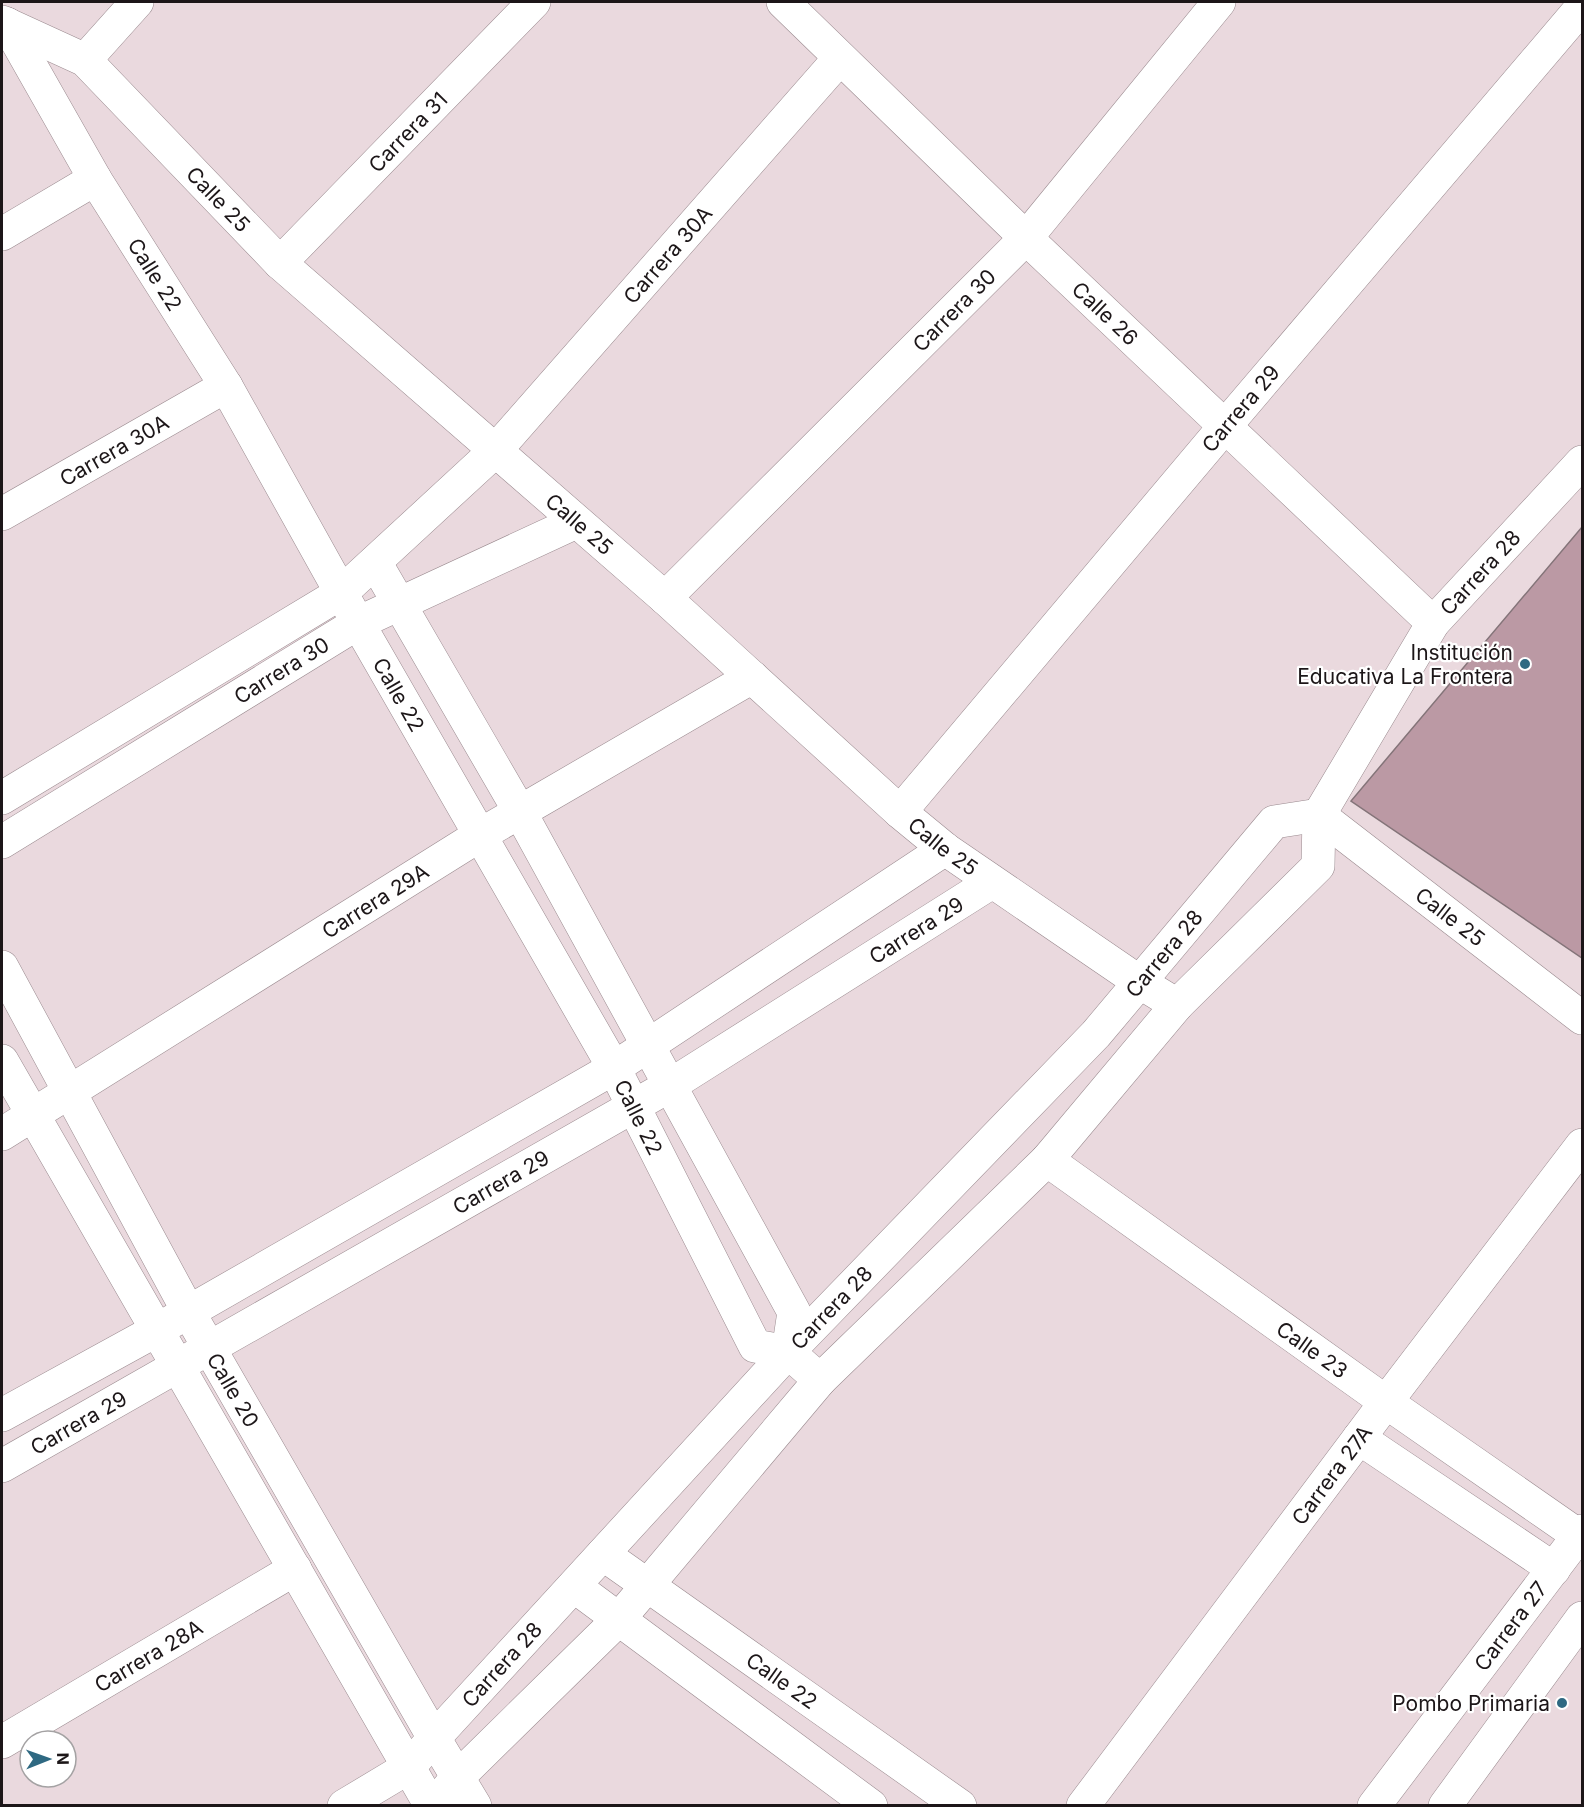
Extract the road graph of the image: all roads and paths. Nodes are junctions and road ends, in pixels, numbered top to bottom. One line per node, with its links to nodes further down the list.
1 (137, 2): 8 (street)
2 (534, 2): 12 (street, Carrera 31)
3 (783, 2): 7 (street, Calle 26)
4 (1219, 2): 11 (street, Carrera 30)
5 (1582, 7): 14 (street, Carrera 29)
6 (4, 23): 8 (street, Calle 25); 9 (street, Calle 22)
7 (840, 58): 11 (street, Calle 26); 15 (street, Carrera 30A)
8 (85, 60): 12 (street, Calle 25)
9 (95, 179): 10 (street); 13 (street, Calle 22)
10 (2, 234)
11 (1026, 238): 14 (street, Calle 26); 21 (street, Carrera 30)
12 (280, 263): 15 (street, Calle 25)
13 (226, 386): 17 (street, Carrera 30A); 20 (street, Calle 22)
14 (1226, 425): 24 (street, Calle 26); 28 (street, Carrera 29)
15 (495, 451): 18 (street, Calle 25); 19 (street, Carrera 30)
16 (1582, 462): 24 (street, Carrera 28)
17 (2, 514)
18 (576, 522): 21 (street, Calle 25); 22 (street, Carrera 30)
19 (375, 562): 20 (street, Carrera 30); 22 (street, Calle 22)
20 (341, 593): 23 (street, Calle 22); 26 (street, Carrera 30)
21 (665, 598): 25 (street, Calle 25)
22 (398, 604): 23 (street, Carrera 30); 27 (street, Calle 22)
23 (358, 623): 30 (street, Calle 22); 31 (street, Carrera 30)
24 (1433, 623): 29 (street, Carrera 28)
25 (752, 677): 27 (street, Carrera 29A); 28 (street, Calle 25)
26 (2, 798)
27 (520, 812): 30 (street, Carrera 29A); 38 (street, Calle 22)
28 (900, 812): 32 (street, Calle 25)
29 (1319, 815): 35 (street, Carrera 28); 36 (street, Carrera 28); 37 (street, Calle 25)
30 (480, 835): 40 (street, Calle 22); 42 (street, Carrera 29A)
31 (2, 842)
32 (945, 849): 33 (street, Calle 25); 38 (street, Carrera 29)
33 (992, 882): 35 (street, Calle 25); 41 (street, Carrera 29)
34 (2, 967): 42 (street, Calle 20)
35 (1141, 983): 36 (street, Calle 25); 51 (street, Carrera 28)
36 (1177, 1005): 47 (street, Carrera 28)
37 (1582, 1018)
38 (648, 1047): 40 (street, Carrera 29); 41 (street, Calle 22)
39 (2, 1061): 44 (street, Calle 20)
40 (614, 1068): 43 (street, Calle 22); 48 (street, Carrera 29)
41 (669, 1086): 43 (street, Carrera 29); 51 (street, Calle 22)
42 (69, 1091): 44 (street, Carrera 29A); 48 (street, Calle 20)
43 (633, 1106): 50 (street, Carrera 29); 51 (street, Calle 22)
44 (32, 1116): 45 (street, Carrera 29A); 49 (street, Calle 20)
45 (2, 1134)
46 (1582, 1145): 54 (street, Carrera 27A)
47 (1047, 1160): 53 (street, Carrera 28); 54 (street, Calle 23)
48 (188, 1311): 49 (street, Carrera 29); 50 (street, Calle 20)
49 (157, 1330): 52 (street, Calle 20); 55 (street, Carrera 29)
50 (210, 1348): 52 (street, Carrera 29); 66 (street, Calle 20)
51 (788, 1352): 53 (street); 59 (street, Carrera 28)
52 (178, 1367): 57 (street, Carrera 29); 60 (street, Calle 20)
53 (820, 1380): 63 (street, Carrera 28)
54 (1386, 1402): 56 (street, Carrera 27A); 58 (street, Calle 23)
55 (2, 1415)
56 (1359, 1438): 61 (street); 75 (street, Carrera 27A)
57 (2, 1466)
58 (1581, 1533): 61 (street, Carrera 27)
59 (603, 1554): 62 (street, Carrera 28); 63 (street, Calle 22)
60 (295, 1569): 67 (street, Carrera 28A); 68 (street, Calle 20)
61 (1554, 1569): 76 (street, Carrera 27)
62 (574, 1586): 65 (street); 66 (street, Carrera 28)
63 (647, 1586): 65 (street, Carrera 28); 74 (street, Calle 22)
64 (1582, 1618): 77 (street)
65 (620, 1619): 69 (street, Carrera 28); 73 (street)
66 (434, 1738): 68 (street, Carrera 28); 69 (street, Calle 20)
67 (2, 1742)
68 (410, 1767): 70 (street, Carrera 28); 71 (street, Calle 20)
69 (457, 1778): 71 (street, Carrera 28); 72 (street, Calle 20)
70 (344, 1806)
71 (432, 1806)
72 (475, 1806)
73 (871, 1806)
74 (960, 1806)
75 (1083, 1806)
76 (1374, 1806)
77 (1445, 1806)

